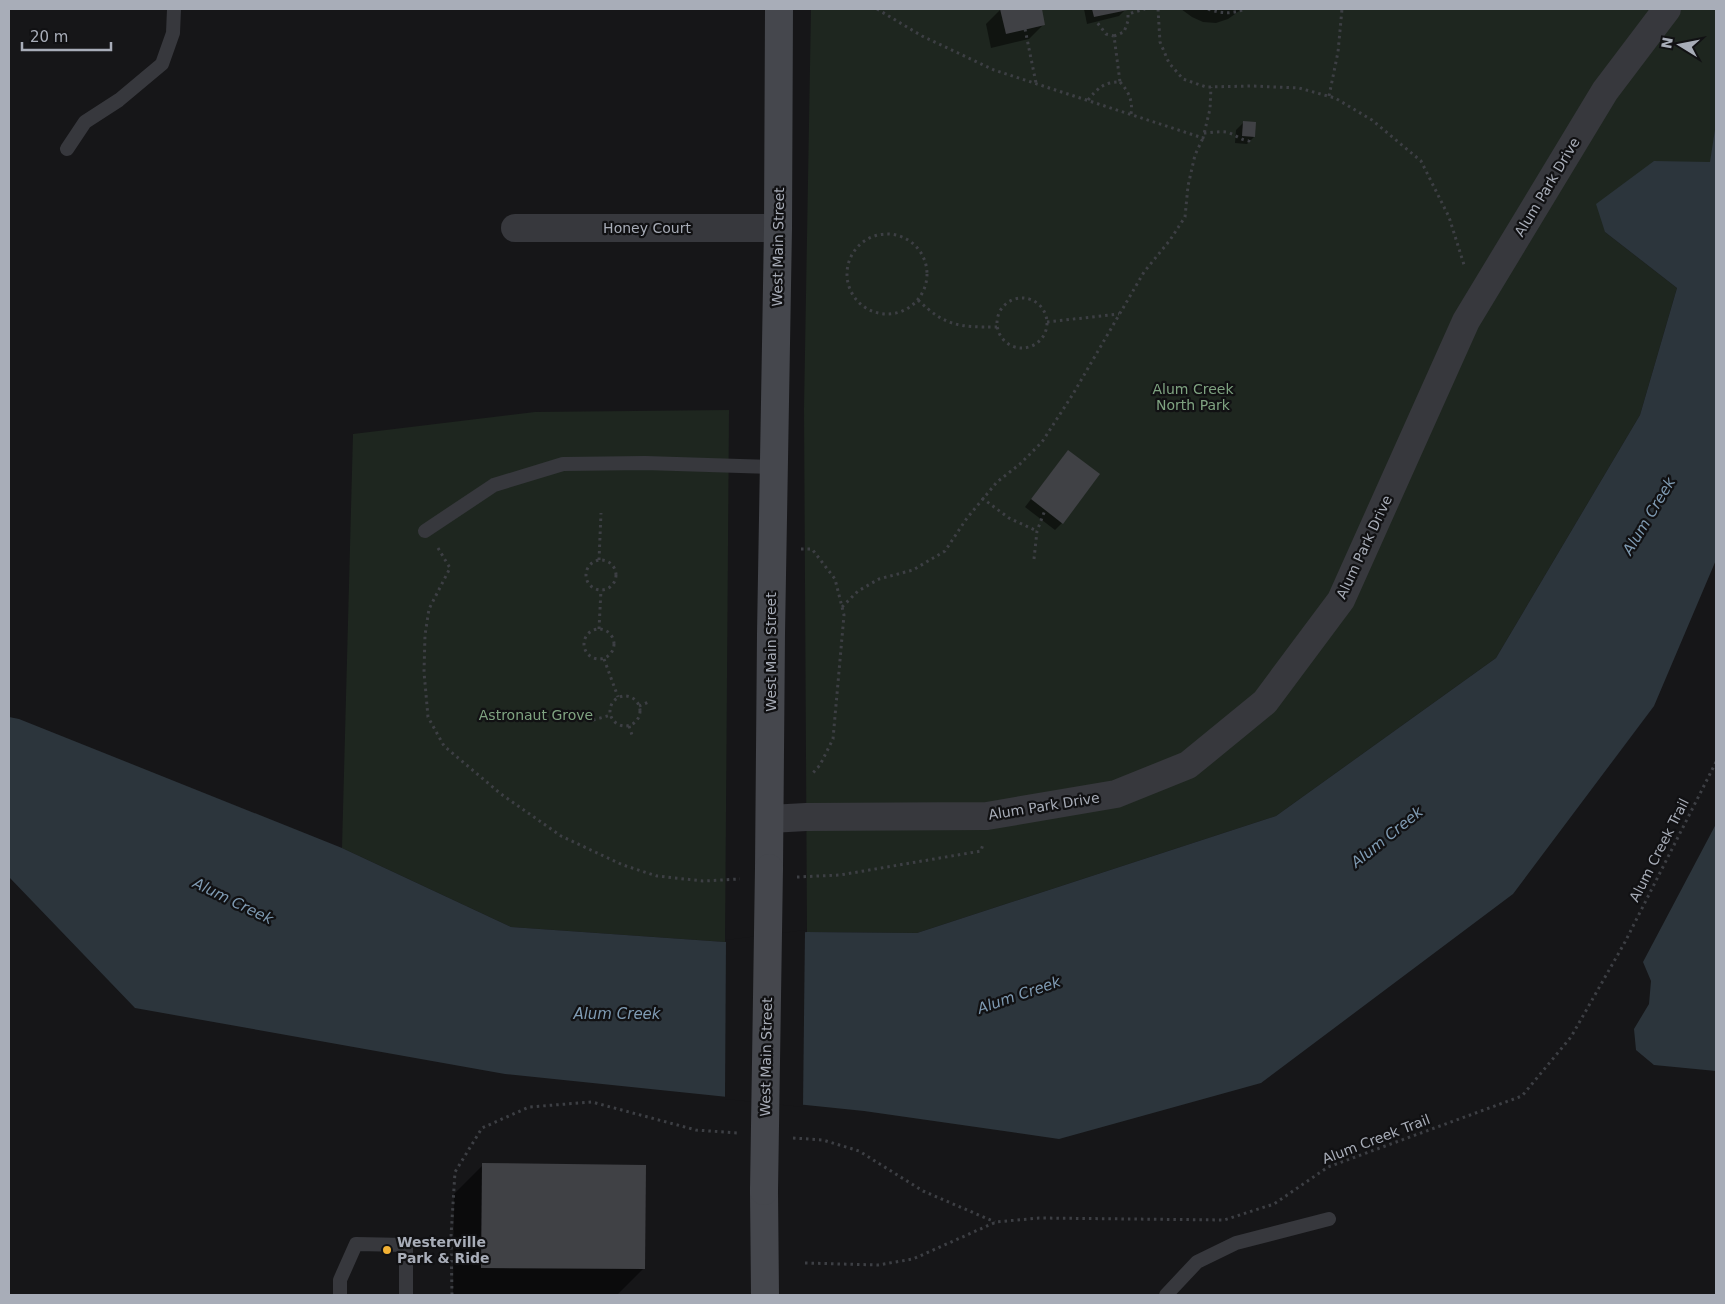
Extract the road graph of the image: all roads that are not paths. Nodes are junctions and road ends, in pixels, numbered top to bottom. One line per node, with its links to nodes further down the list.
1 (174, 9): 4 (lane)
2 (779, 9): 6 (main road, West Main Street)
3 (1667, 9): 9 (street, Alum Park Drive)
4 (67, 149)
5 (516, 228): 6 (street, Honey Court)
6 (778, 228): 7 (main road, West Main Street)
7 (774, 466): 8 (lane); 9 (main road, West Main Street)
8 (425, 531)
9 (770, 819): 13 (main road, West Main Street, bridge)
10 (1329, 1220): 14 (lane)
11 (340, 1295): 12 (lane)
12 (406, 1295)
13 (765, 1295)
14 (1166, 1295)

